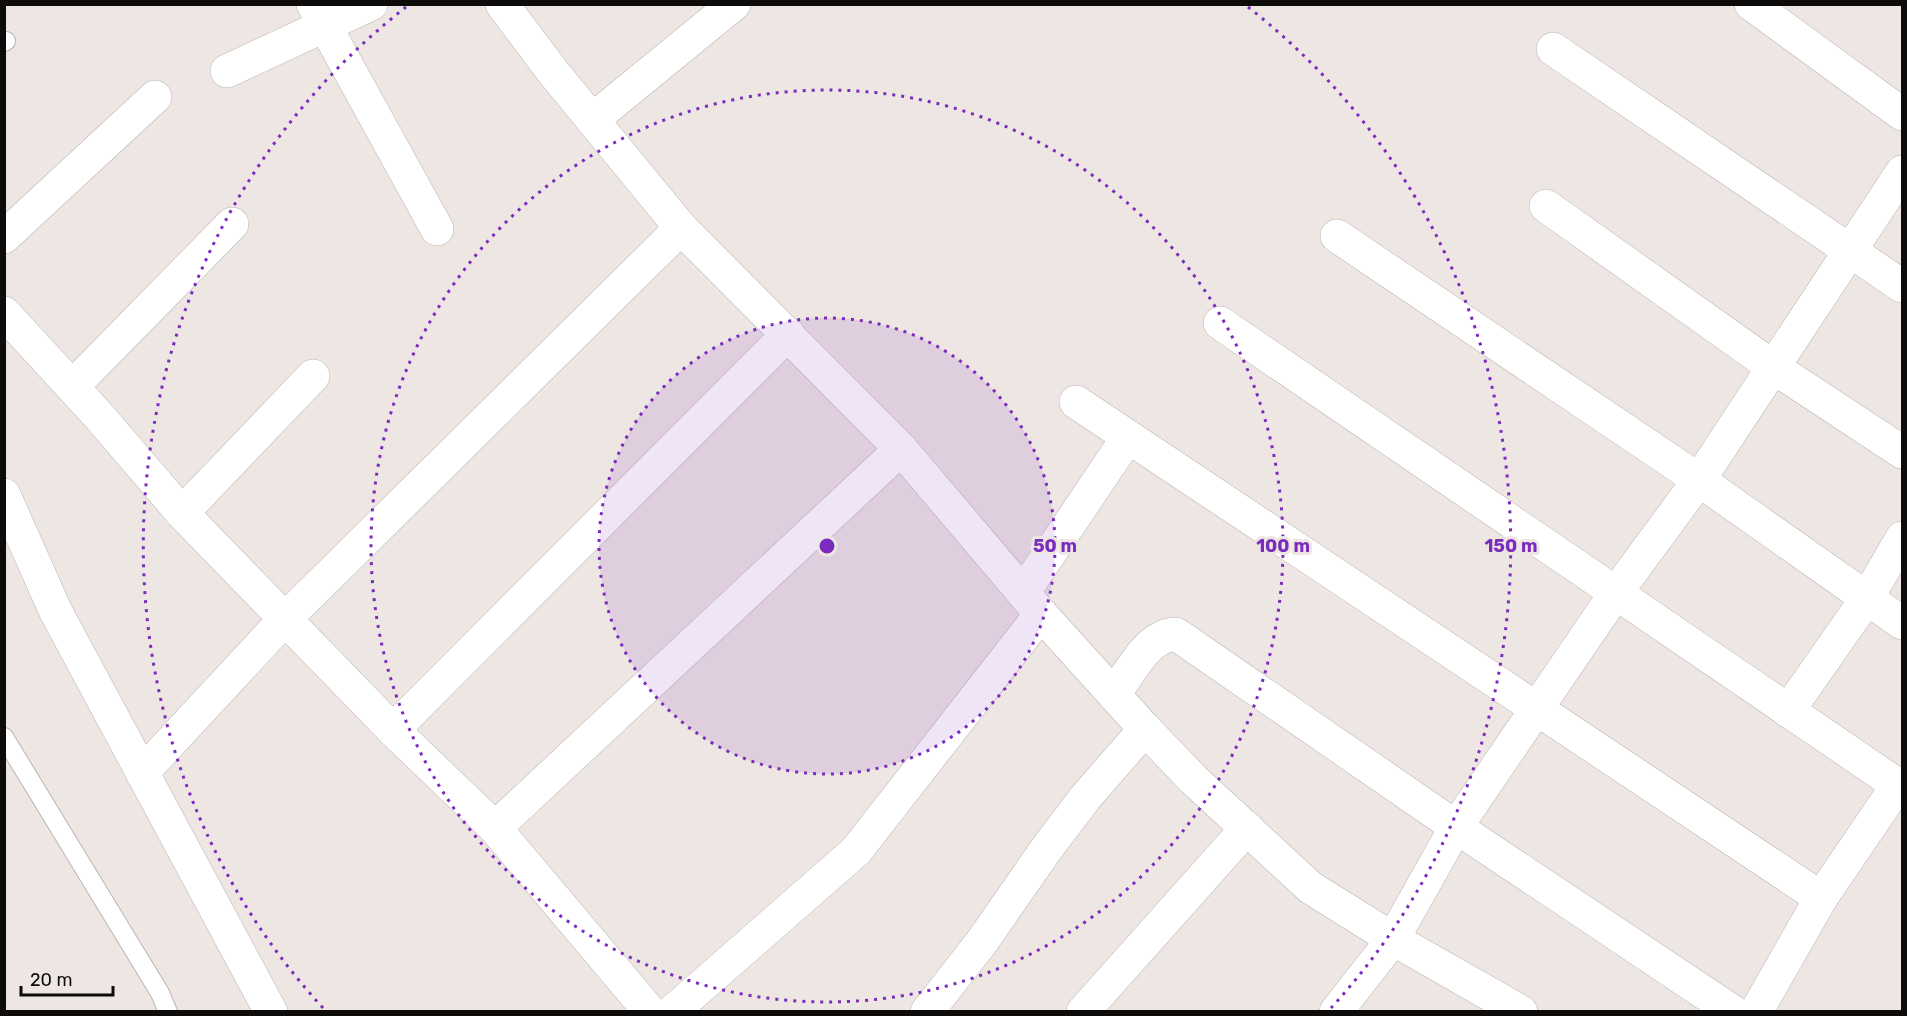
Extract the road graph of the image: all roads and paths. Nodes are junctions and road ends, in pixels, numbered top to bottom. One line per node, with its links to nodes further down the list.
1 (371, 4): 5 (street)
2 (502, 4): 10 (street)
3 (734, 4): 10 (street)
4 (1751, 4): 9 (street)
5 (320, 14): 7 (street); 15 (street)
6 (1553, 49): 18 (street)
7 (227, 71)
8 (155, 97): 17 (street)
9 (1902, 114)
10 (592, 120): 14 (street)
11 (1902, 172): 18 (street)
12 (1546, 206): 23 (street)
13 (232, 224): 25 (street)
14 (681, 228): 22 (street); 37 (street)
15 (437, 229)
16 (1337, 236): 30 (street)
17 (4, 237)
18 (1849, 251): 19 (street); 23 (street)
19 (1902, 286)
20 (4, 313): 25 (street)
21 (1220, 322): 34 (street)
22 (788, 334): 28 (street); 43 (street)
23 (1773, 367): 29 (street); 30 (street)
24 (313, 376): 32 (street)
25 (72, 387): 32 (street)
26 (1076, 402): 27 (street)
27 (1128, 437): 36 (street); 40 (street)
28 (901, 449): 36 (street); 48 (street)
29 (1902, 452)
30 (1699, 480): 34 (street); 35 (street)
31 (4, 495): 45 (street)
32 (182, 513): 37 (street)
33 (1902, 538): 35 (street)
34 (1615, 594): 40 (street); 41 (street)
35 (1867, 598): 38 (street); 41 (street)
36 (1032, 604): 39 (street); 55 (street)
37 (285, 619): 43 (street); 45 (street)
38 (1902, 623)
39 (1114, 695): 42 (street); 47 (street)
40 (1537, 709): 47 (street); 50 (street)
41 (1788, 711): 46 (street)
42 (1145, 729): 49 (street); 56 (street)
43 (393, 730): 48 (street)
44 (4, 737): 52 (lane)
45 (142, 773): 53 (street)
46 (1900, 787): 50 (street)
47 (1456, 827): 51 (street); 60 (street)
48 (495, 828): 54 (street)
49 (1247, 828): 51 (street); 57 (street)
50 (1821, 898): 61 (street)
51 (1393, 939): 58 (street); 59 (street)
52 (168, 1011)
53 (271, 1011)
54 (650, 1011)
55 (672, 1011)
56 (927, 1011)
57 (1083, 1011)
58 (1336, 1011)
59 (1521, 1011)
60 (1733, 1011)
61 (1756, 1011)

